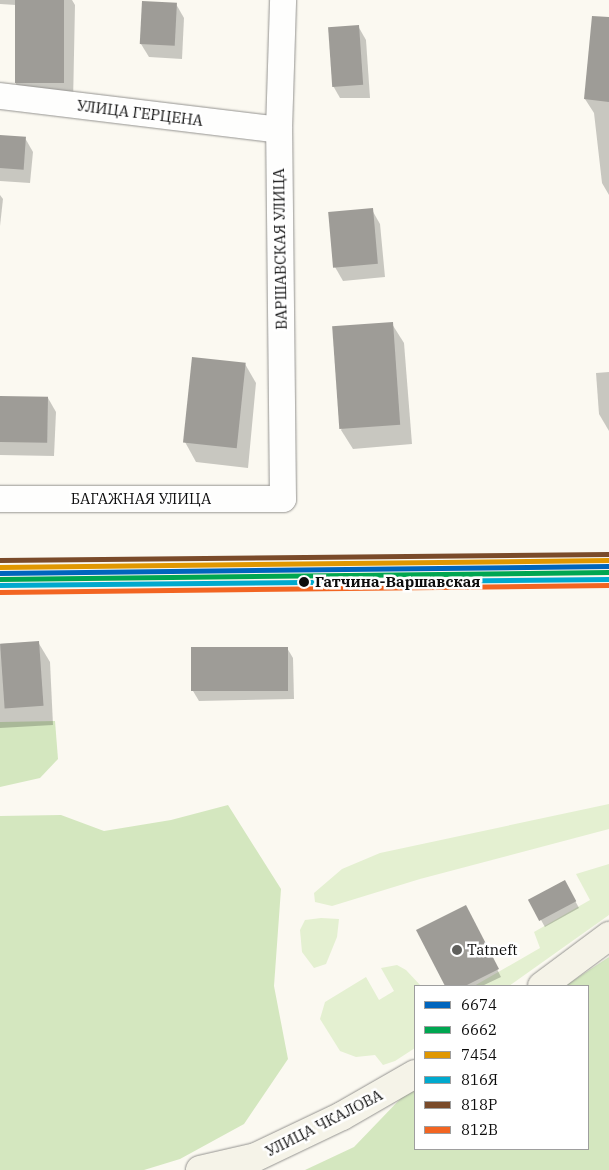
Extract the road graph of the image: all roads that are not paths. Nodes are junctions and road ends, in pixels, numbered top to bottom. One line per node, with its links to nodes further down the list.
1 (283, 0): 3 (street, ВАРШАВСКАЯ УЛИЦА)
2 (0, 96): 3 (street, УЛИЦА ГЕРЦЕНА)
3 (279, 130): 5 (street, ВАРШАВСКАЯ УЛИЦА)
4 (0, 499): 5 (street, БАГАЖНАЯ УЛИЦА)
5 (283, 499)
6 (609, 936): 7 (main road)
7 (543, 985)
8 (414, 1075): 9 (main road, УЛИЦА ЧКАЛОВА)
9 (200, 1170)

